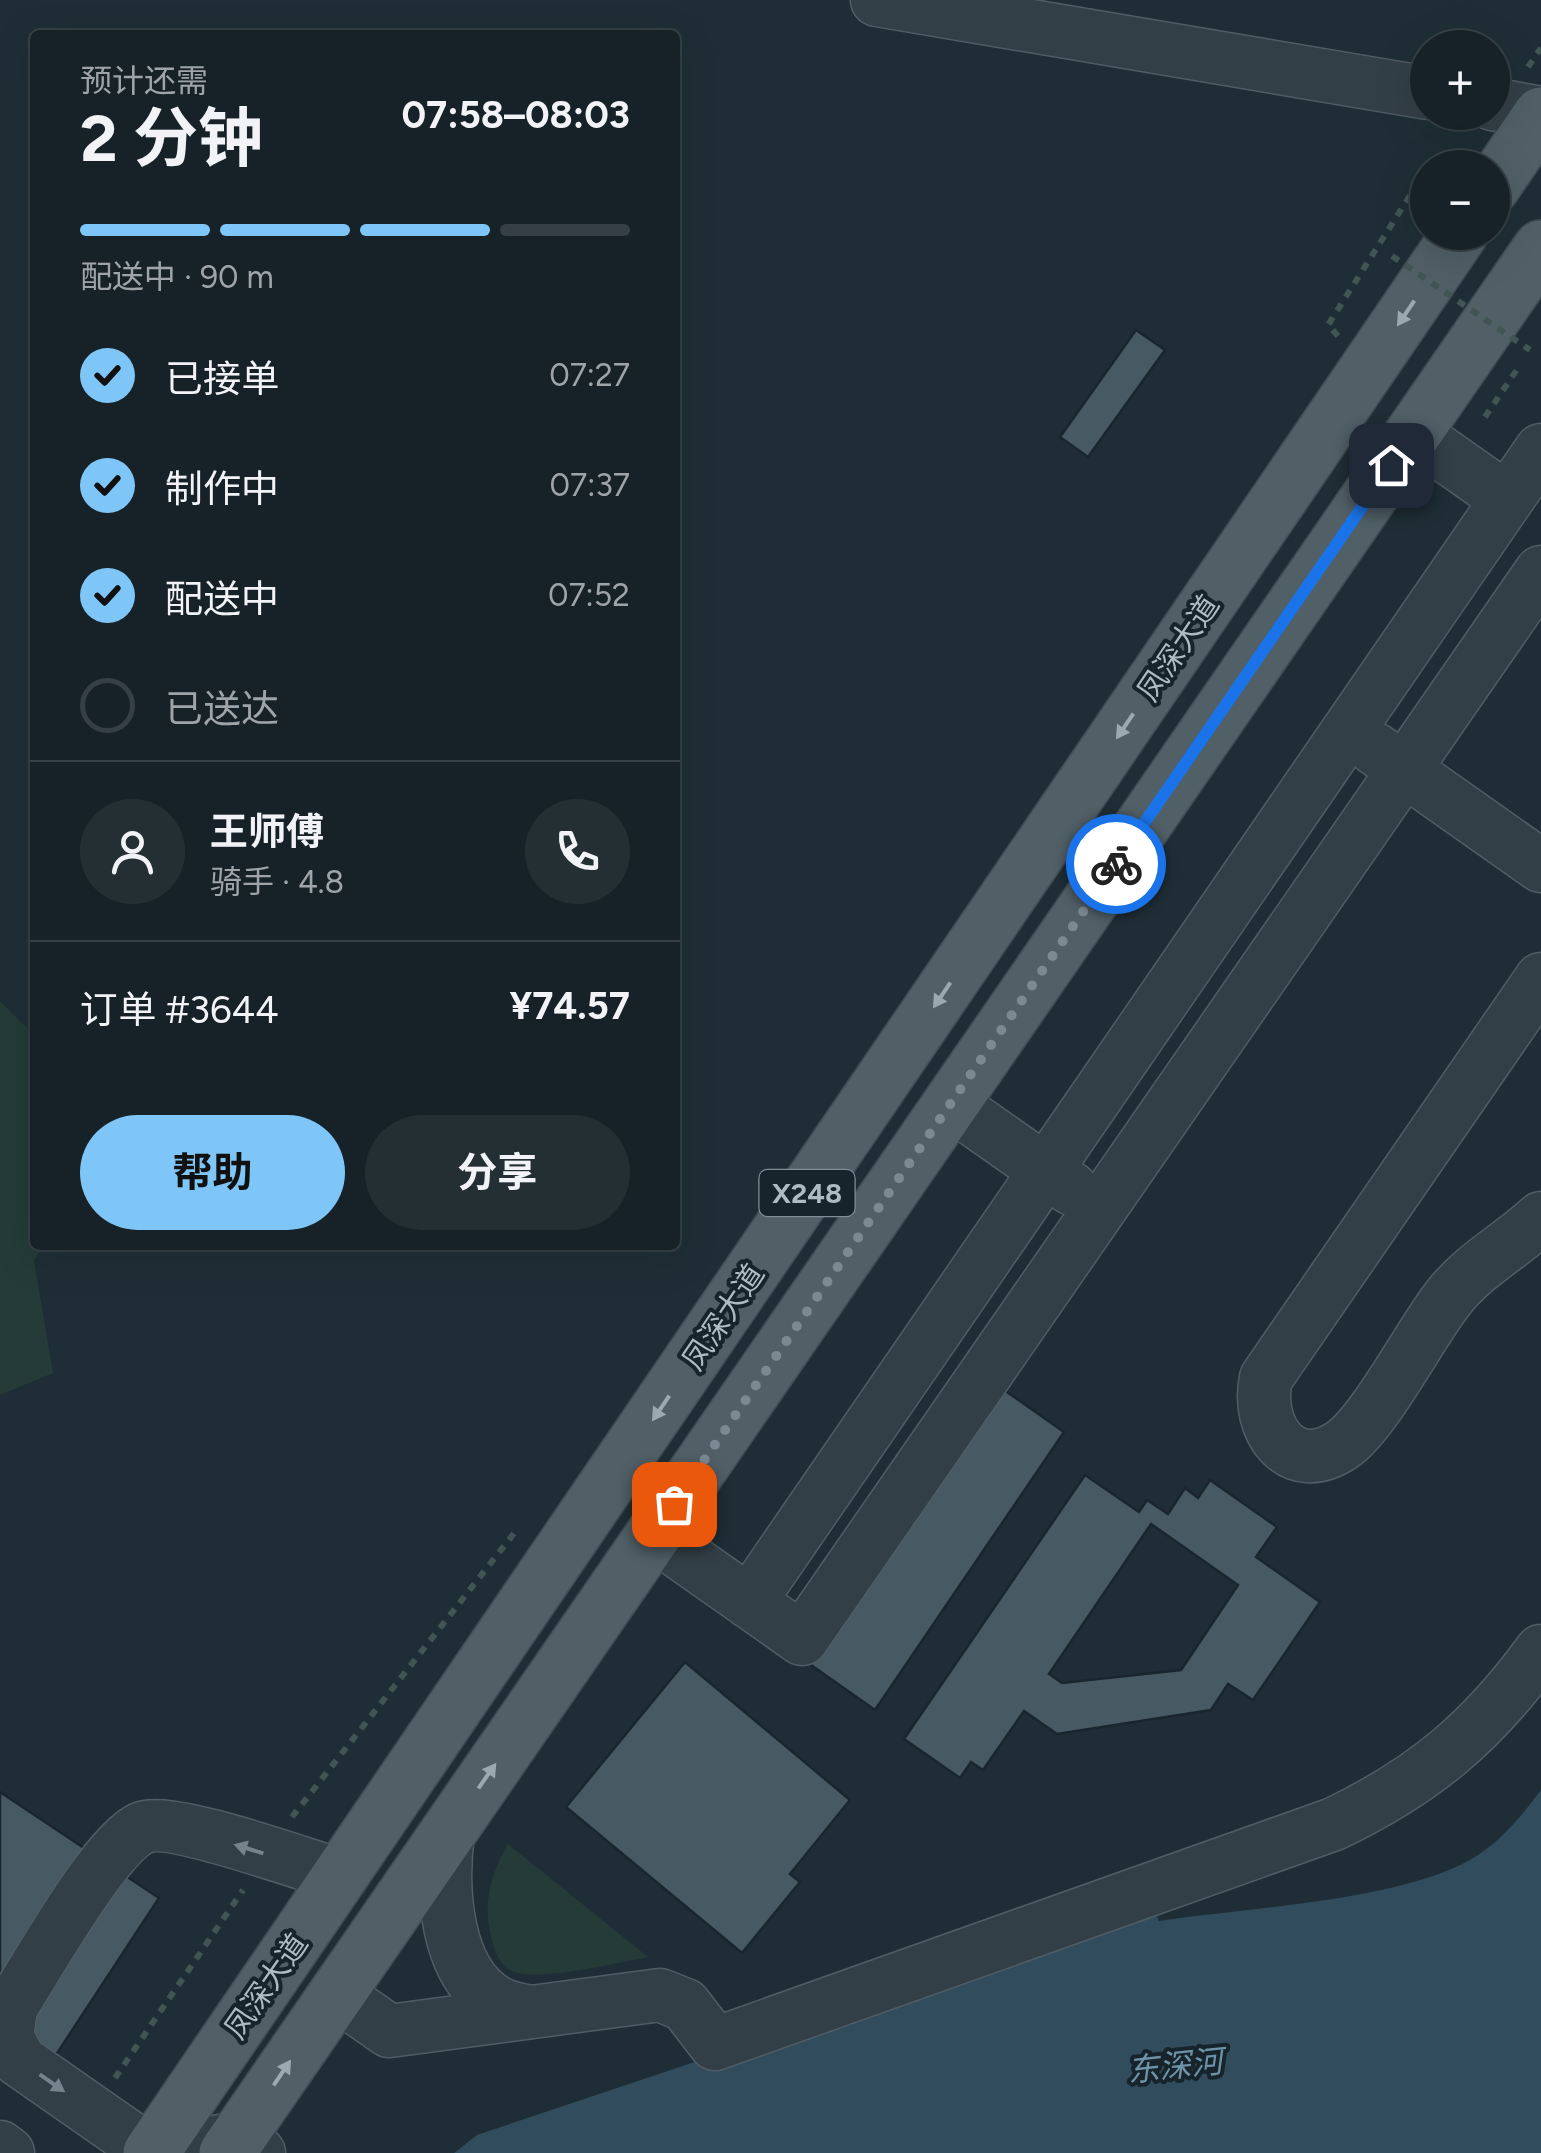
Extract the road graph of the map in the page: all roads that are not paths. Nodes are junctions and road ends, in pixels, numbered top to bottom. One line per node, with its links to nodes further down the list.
1 (877, 0): 2 (street)
2 (1410, 91)
3 (1510, 108): 4 (street)
4 (1541, 114): 5 (main road)
5 (1510, 160)
6 (1541, 248): 8 (main road, 凤深大道 / X248)
7 (1449, 250): 24 (main road, 凤深大道 / X248, one-way to 24)
8 (1413, 433): 10 (street); 16 (main road, 凤深大道 / X248)
9 (1541, 450): 10 (street)
10 (1507, 499): 12 (street)
11 (1541, 572): 13 (street)
12 (1348, 730): 13 (street); 17 (street)
13 (1404, 770): 14 (street); 18 (street)
14 (1541, 866)
15 (1541, 979): 19 (street)
16 (951, 1104): 17 (street); 20 (main road, 凤深大道 / X248)
17 (1045, 1170): 18 (street); 21 (street)
18 (1100, 1209): 21 (street)
19 (1541, 1218)
20 (653, 1534): 21 (street); 23 (main road, 凤深大道 / X248, one-way to 20)
21 (748, 1602)
22 (1541, 1650): 26 (street)
23 (448, 1832): 25 (main road, 凤深大道 / X248); 26 (street)
24 (342, 1876): 30 (main road, 凤深大道 / X248); 30 (street, one-way to 30)
25 (336, 1994): 26 (street); 28 (main road, 凤深大道 / X248, one-way to 25)
26 (531, 2012)
27 (0, 2147): 29 (street)
28 (241, 2148): 30 (street)
29 (8, 2153)
30 (151, 2153)

